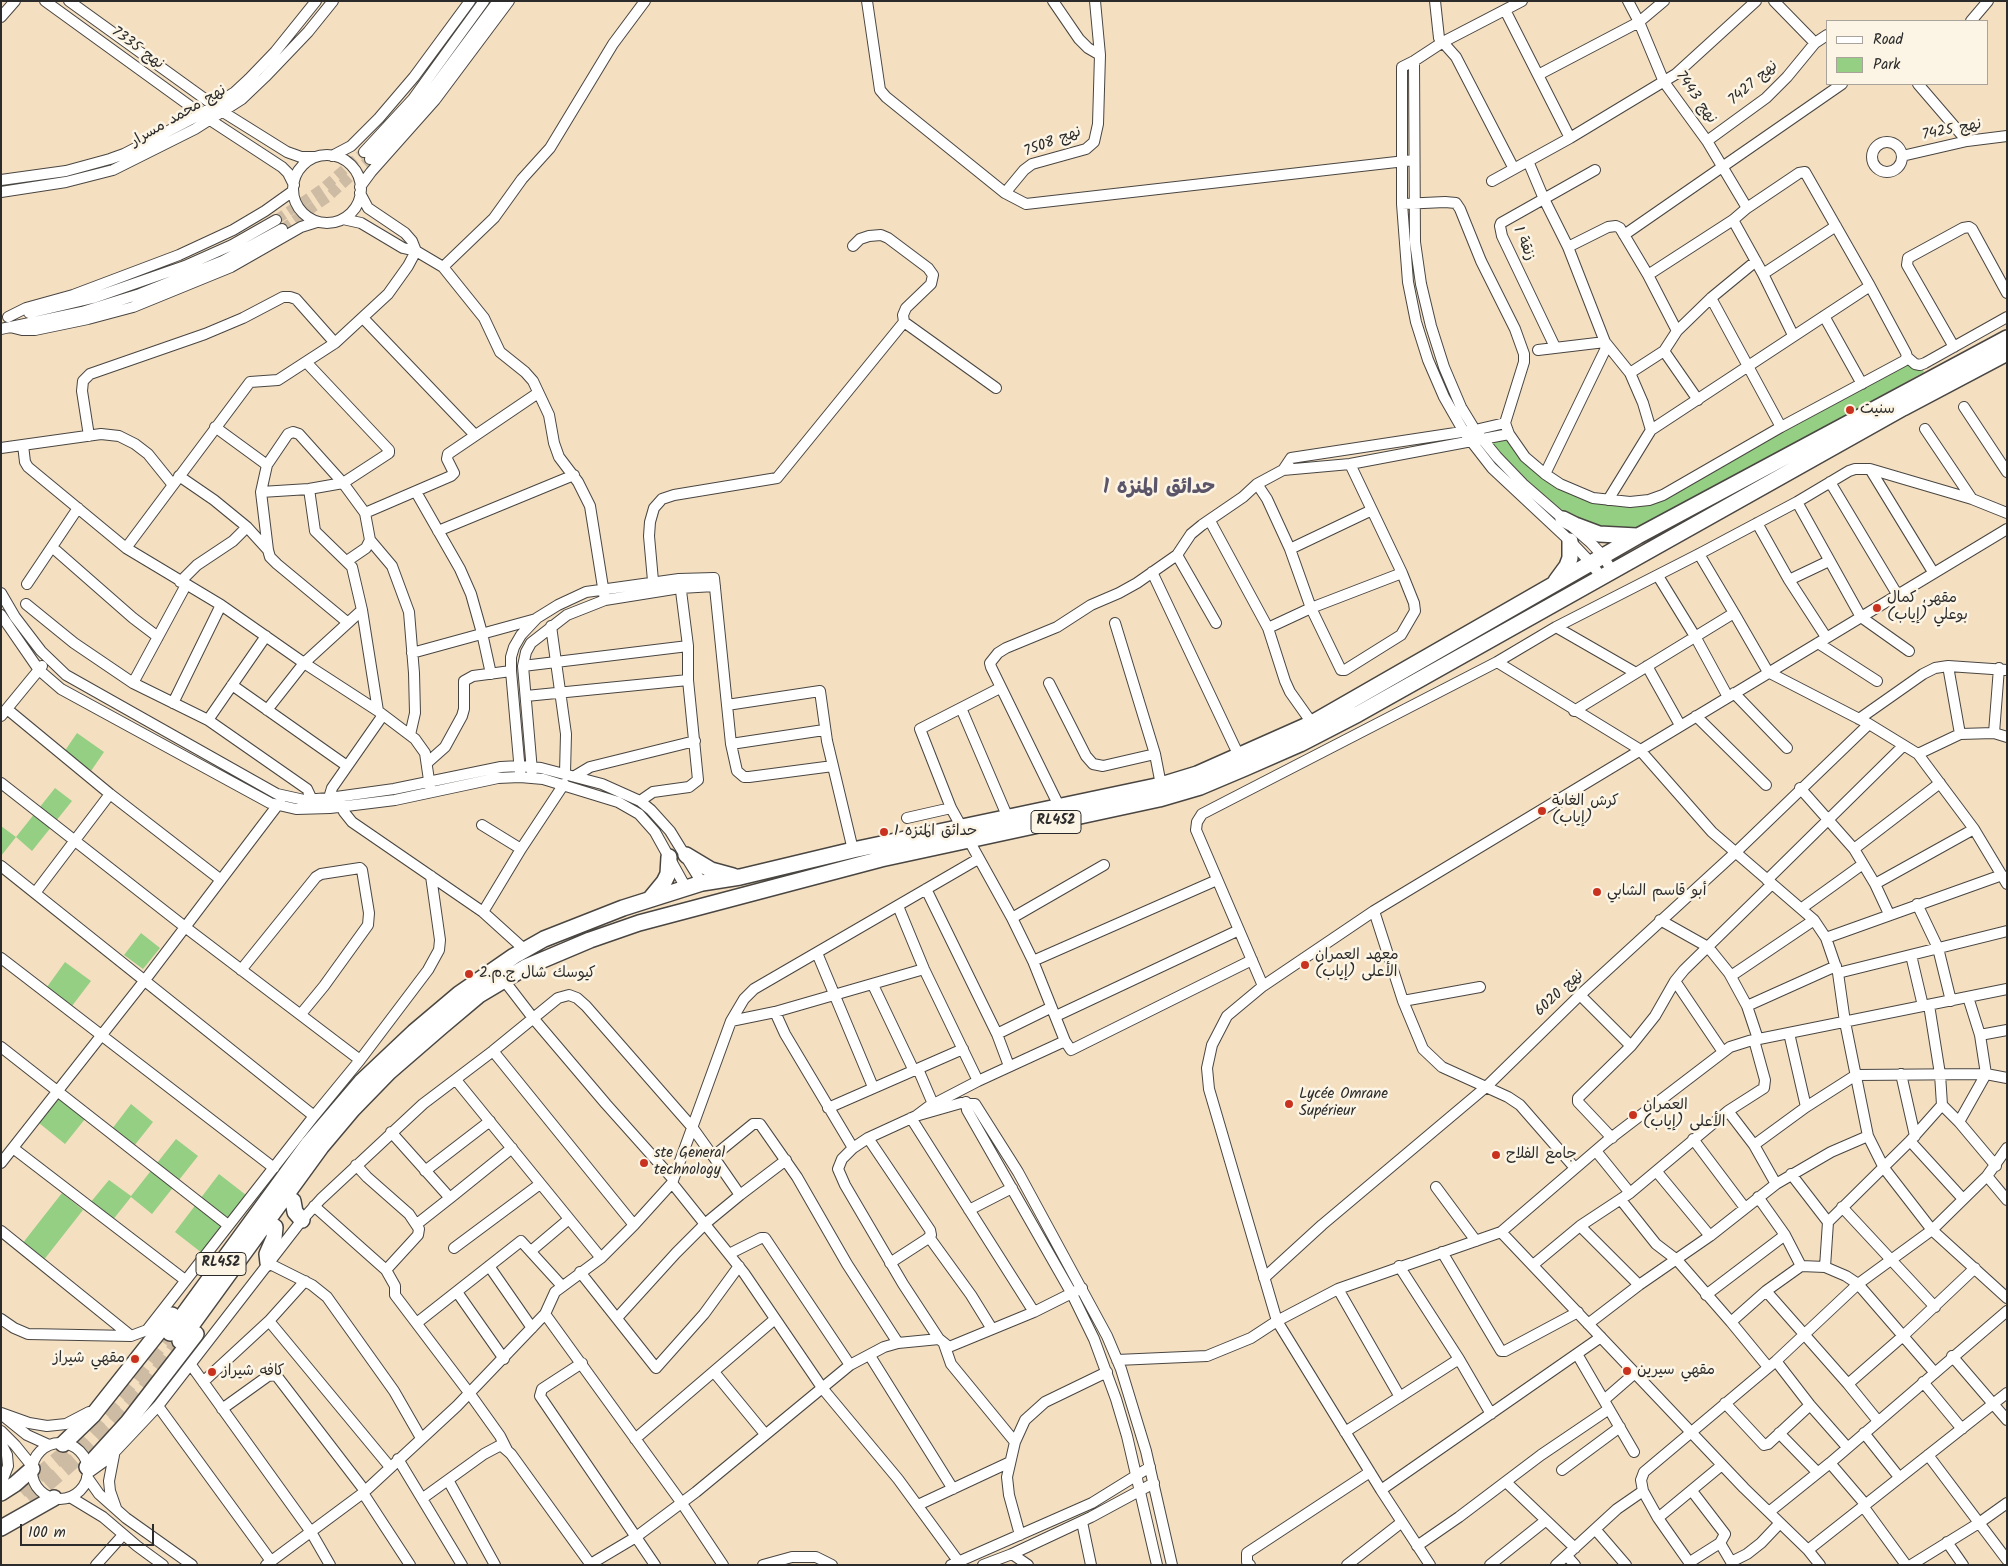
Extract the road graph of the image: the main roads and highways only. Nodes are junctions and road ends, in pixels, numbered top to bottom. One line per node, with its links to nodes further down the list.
1 (2007, 338): 4 (highway, RL452)
2 (2007, 352): 7 (highway, RL452)
3 (1563, 519): 4 (highway)
4 (1638, 536): 6 (highway, RL452)
5 (1570, 541): 6 (highway)
6 (1550, 585): 7 (highway, RL452)
7 (965, 835): 10 (highway, RL452); 13 (highway, RL452)
8 (686, 856): 10 (highway)
9 (670, 857): 12 (highway)
10 (740, 877): 11 (highway, RL452)
11 (689, 893): 12 (highway, RL452); 13 (highway); 14 (highway)
12 (647, 901): 16 (highway, RL452)
13 (706, 905): 14 (highway, RL452)
14 (662, 917): 15 (highway, RL452)
15 (371, 1089): 16 (highway, RL452); 17 (highway)
16 (272, 1195): 21 (highway)
17 (293, 1201): 18 (highway); 19 (highway)
18 (302, 1220)
19 (275, 1227): 20 (highway); 23 (highway)
20 (268, 1263)
21 (56, 1444)
22 (32, 1468): 24 (highway)
23 (87, 1472)
24 (1, 1493)
25 (54, 1498): 28 (highway)
26 (1, 1504): 27 (highway)
27 (1, 1518)
28 (1, 1528)

